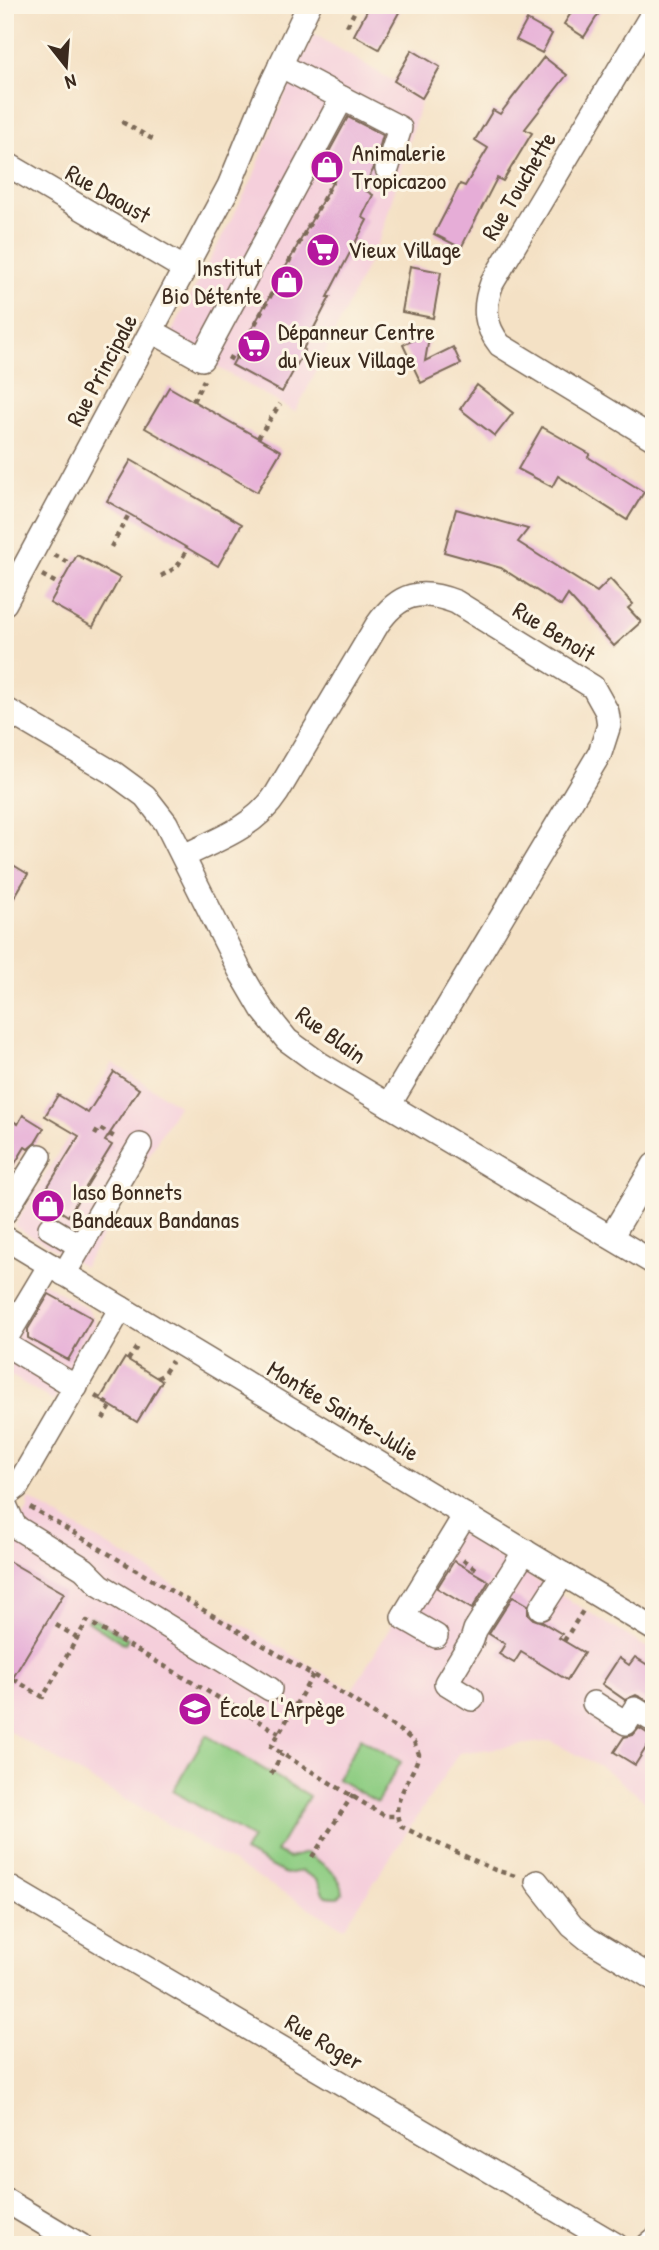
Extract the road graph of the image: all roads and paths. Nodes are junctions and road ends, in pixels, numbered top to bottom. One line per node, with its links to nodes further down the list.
1 (309, 5): 5 (street, Rue Principale)
2 (358, 5): 4 (path)
3 (654, 11): 17 (street, Rue Touchette)
4 (348, 26)
5 (280, 65): 6 (street); 12 (street, Rue Principale)
6 (342, 98): 10 (street); 13 (street)
7 (122, 122): 8 (path)
8 (154, 140)
9 (5, 163): 12 (street, Rue Daoust)
10 (387, 169)
11 (324, 176): 14 (path)
12 (185, 269): 13 (street, Rue Principale)
13 (152, 331): 26 (street, Rue Principale)
14 (235, 360)
15 (280, 404): 16 (path)
16 (258, 438)
17 (654, 439)
18 (129, 514): 19 (path)
19 (111, 547)
20 (188, 548): 24 (path)
21 (51, 553): 22 (path)
22 (71, 564)
23 (40, 574): 25 (path)
24 (161, 576)
25 (60, 585)
26 (5, 603)
27 (5, 709): 28 (street, Rue Blain)
28 (183, 856): 29 (street, Rue Blain); 29 (street, Rue Benoit)
29 (389, 1105): 36 (street, Rue Blain)
30 (95, 1135): 31 (path)
31 (139, 1147): 38 (street)
32 (40, 1156): 34 (street)
33 (654, 1165): 36 (street)
34 (5, 1212)
35 (50, 1228): 38 (street)
36 (611, 1237): 39 (street, Rue Blain)
37 (5, 1238): 40 (street, Montée Sainte-Julie)
38 (80, 1246): 40 (street)
39 (654, 1263)
40 (57, 1269): 41 (street, Montée Sainte-Julie); 43 (street)
41 (121, 1308): 47 (street); 51 (street, Montée Sainte-Julie)
42 (142, 1339): 45 (path)
43 (5, 1342): 47 (street)
44 (173, 1359): 46 (path)
45 (128, 1360)
46 (157, 1378)
47 (83, 1389): 48 (path); 49 (street)
48 (103, 1419)
49 (5, 1496)
50 (5, 1505): 65 (street)
51 (465, 1515): 52 (street, Montée Sainte-Julie); 60 (street)
52 (525, 1551): 55 (street, Montée Sainte-Julie); 66 (street)
53 (458, 1557): 54 (path)
54 (472, 1570)
55 (563, 1574): 57 (street); 59 (street, Montée Sainte-Julie)
56 (586, 1607): 62 (path)
57 (541, 1608)
58 (55, 1625): 61 (path)
59 (654, 1629)
60 (436, 1636)
61 (78, 1638): 63 (path); 69 (path)
62 (564, 1641)
63 (5, 1674)
64 (313, 1675): 69 (path)
65 (270, 1689)
66 (472, 1699)
67 (594, 1703): 68 (street)
68 (649, 1722)
69 (279, 1733): 70 (path)
70 (282, 1754): 71 (path); 73 (path)
71 (271, 1774)
72 (356, 1790): 73 (path)
73 (352, 1796): 74 (path); 75 (path)
74 (397, 1816)
75 (312, 1857)
76 (537, 1882): 78 (street)
77 (5, 1885): 82 (street, Rue Roger)
78 (654, 1979)
79 (5, 2200): 81 (street)
80 (654, 2240): 83 (street)
81 (80, 2245)
82 (615, 2245)
83 (648, 2245)

